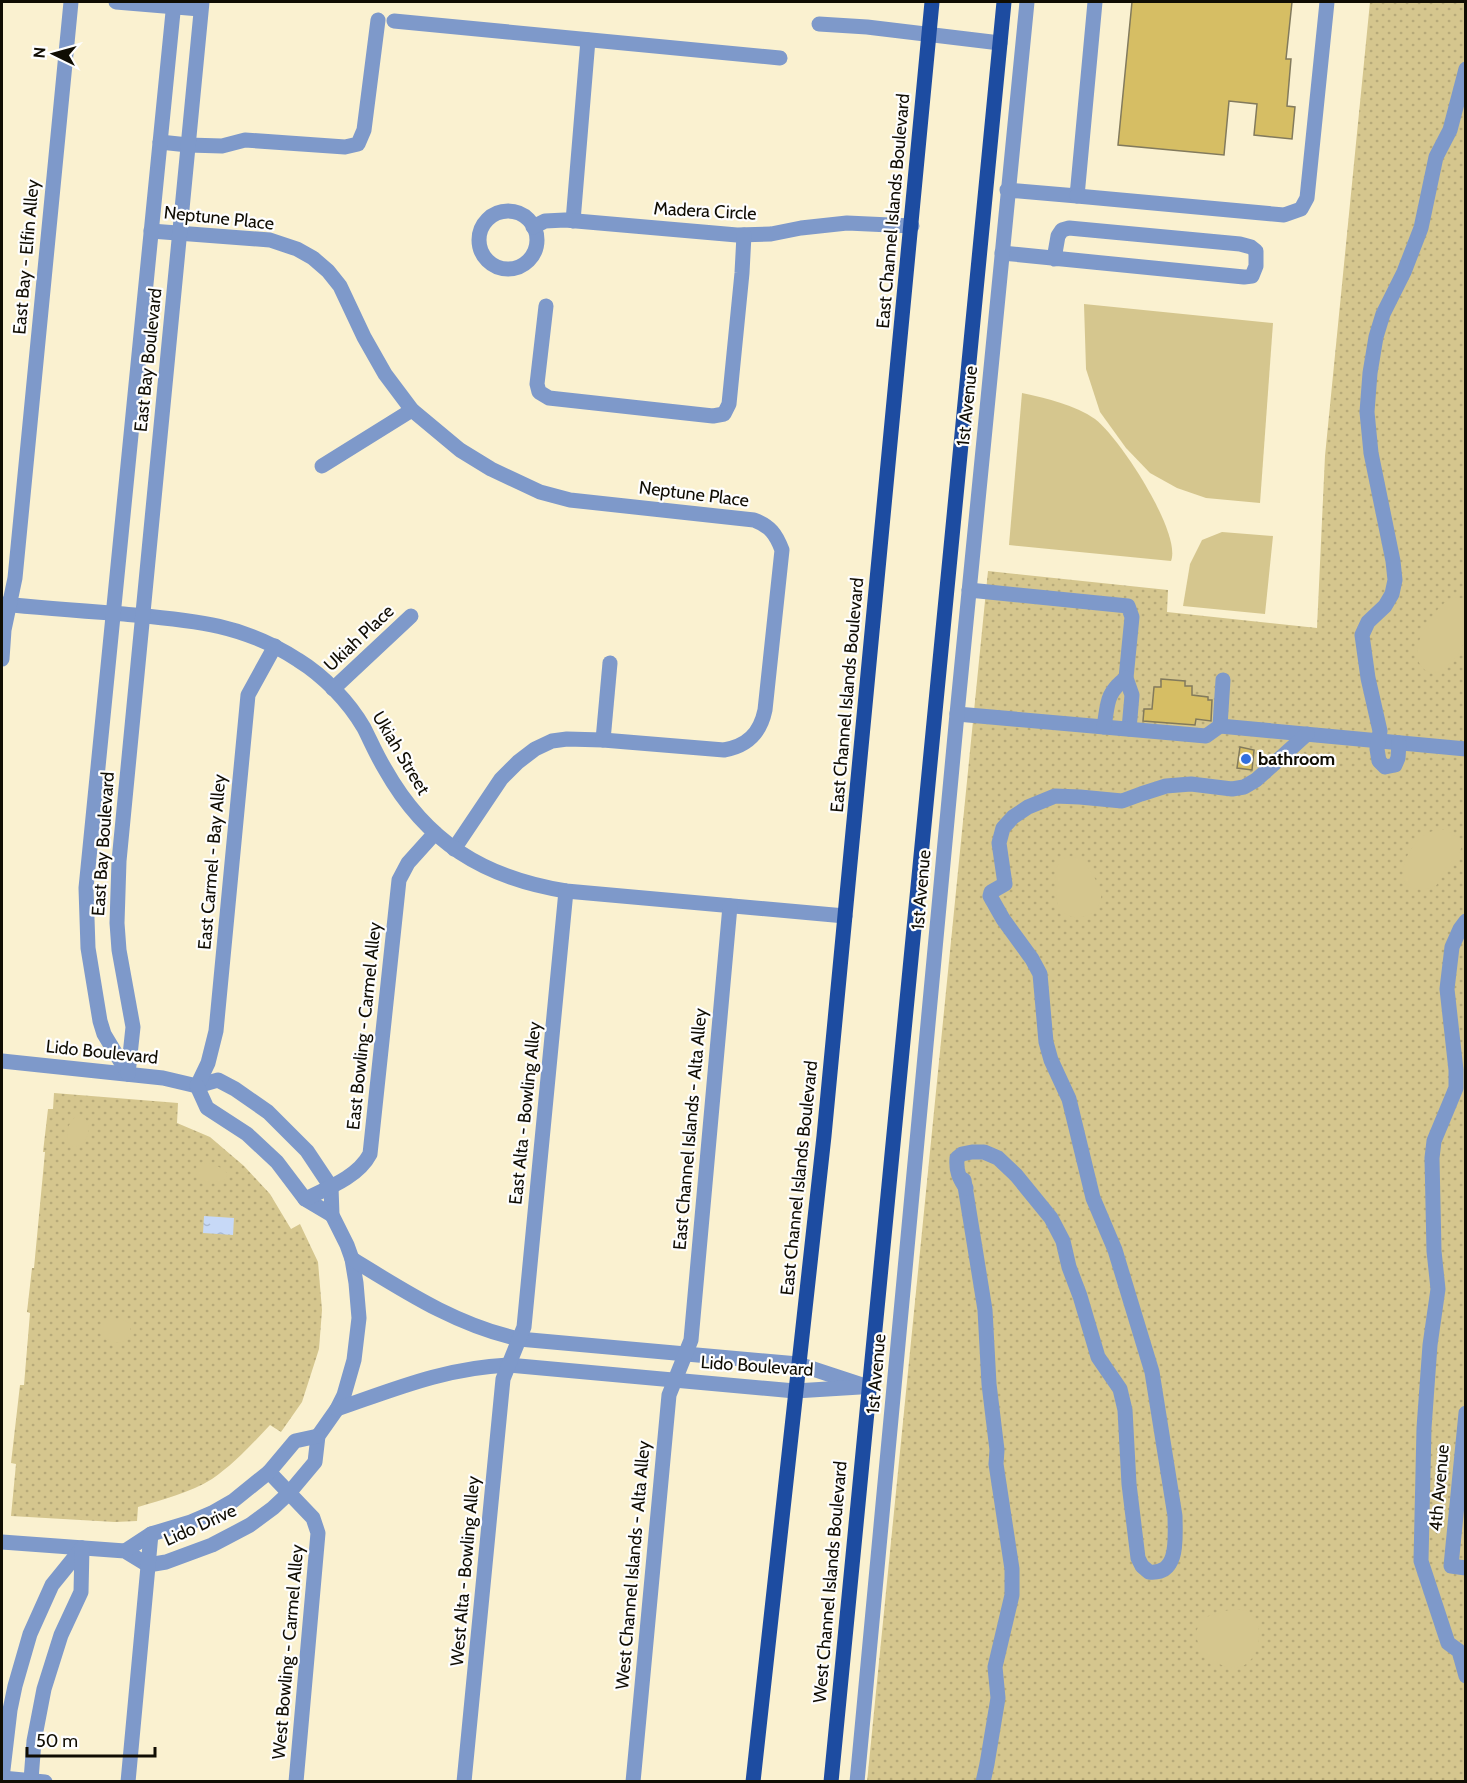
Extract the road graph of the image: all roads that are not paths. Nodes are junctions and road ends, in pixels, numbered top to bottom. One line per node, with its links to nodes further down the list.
1 (70, 2): 34 (street, East Bay - Elfin Alley)
2 (116, 2): 8 (street)
3 (932, 2): 13 (main road, East Channel Islands Boulevard)
4 (1004, 2): 15 (main road)
5 (1027, 2): 20 (street, 1st Avenue)
6 (1095, 2): 21 (street)
7 (1327, 2): 21 (street)
8 (173, 4): 9 (street); 18 (street, East Bay Boulevard)
9 (201, 5): 19 (street, East Bay Boulevard)
10 (378, 20): 19 (street)
11 (394, 21): 14 (street)
12 (819, 24): 13 (street)
13 (929, 35): 15 (street); 23 (main road, East Channel Islands Boulevard)
14 (588, 40): 16 (street); 22 (street)
15 (1000, 43): 71 (main road)
16 (780, 58)
17 (1466, 69): 50 (street)
18 (160, 142): 19 (street); 25 (street, East Bay Boulevard)
19 (188, 146): 26 (street, East Bay Boulevard)
20 (1007, 190): 21 (street); 28 (street, 1st Avenue)
21 (1077, 196)
22 (573, 221): 24 (street, Madera Circle); 27 (street, Madera Circle)
23 (912, 226): 27 (street, Madera Circle); 57 (main road, East Channel Islands Boulevard)
24 (534, 227)
25 (151, 231): 26 (street, Neptune Place); 35 (street, East Bay Boulevard)
26 (180, 233): 31 (street, Neptune Place); 36 (street, East Bay Boulevard)
27 (744, 235): 30 (street)
28 (1002, 253): 29 (street); 33 (street, 1st Avenue)
29 (1054, 259): 29 (street)
30 (546, 306)
31 (412, 410): 32 (street); 49 (street, Neptune Place)
32 (322, 466)
33 (969, 590): 41 (street); 44 (street, 1st Avenue)
34 (6, 604): 35 (street, Ukiah Street); 39 (street, East Bay - Elfin Alley)
35 (114, 613): 36 (street, Ukiah Street); 60 (street, East Bay Boulevard)
36 (143, 616): 38 (street, Ukiah Street); 60 (street, East Bay Boulevard)
37 (411, 616): 43 (street, Ukiah Place)
38 (275, 646): 43 (street, Ukiah Street); 61 (street, East Carmel - Bay Alley)
39 (2, 659)
40 (610, 663): 49 (street)
41 (1126, 678): 46 (street); 47 (street)
42 (1223, 680): 45 (street)
43 (333, 689): 53 (street, Ukiah Street)
44 (957, 714): 46 (street); 94 (street, 1st Avenue)
45 (1220, 726): 47 (street); 48 (street)
46 (1104, 727): 47 (street)
47 (1129, 729)
48 (1307, 734): 50 (street); 95 (street)
49 (603, 740): 54 (street, Neptune Place)
50 (1377, 741): 51 (street); 51 (street)
51 (1399, 743): 52 (street)
52 (1466, 749)
53 (435, 833): 54 (street, Ukiah Street); 62 (street, East Bowling - Carmel Alley)
54 (454, 849): 55 (street, Ukiah Street)
55 (566, 891): 56 (street, Ukiah Street); 66 (street, East Alta - Bowling Alley)
56 (730, 906): 57 (street, Ukiah Street); 67 (street, East Channel Islands - Alta Alley)
57 (845, 916): 68 (main road, East Channel Islands Boulevard)
58 (1466, 921): 85 (street)
59 (2, 1061): 60 (street, Lido Boulevard)
60 (128, 1074): 61 (street, Lido Boulevard)
61 (197, 1086): 62 (street, Lido Boulevard); 63 (street)
62 (331, 1187): 63 (street, East Bowling - Carmel Alley); 64 (street)
63 (305, 1199): 64 (street)
64 (332, 1215): 65 (street)
65 (352, 1260): 66 (street, Lido Boulevard); 73 (street)
66 (519, 1339): 67 (street, Lido Boulevard); 69 (street, East Alta - Bowling Alley)
67 (685, 1354): 68 (street, Lido Boulevard); 70 (street, West Channel Islands - Alta Alley)
68 (798, 1364): 71 (street, Lido Boulevard); 72 (main road, East Channel Islands Boulevard)
69 (508, 1365): 70 (street, Lido Boulevard); 73 (street, Lido Boulevard); 90 (street, West Alta - Bowling Alley)
70 (674, 1380): 72 (street, Lido Boulevard); 91 (street, West Channel Islands - Alta Alley)
71 (868, 1386): 72 (street, Lido Boulevard); 93 (main road, West Channel Islands Boulevard)
72 (795, 1391): 92 (main road)
73 (337, 1409): 75 (street, Lido Drive)
74 (1466, 1413): 78 (street, 4th Avenue)
75 (318, 1436): 76 (street, Lido Drive); 77 (street, Lido Drive)
76 (269, 1472): 77 (street, West Bowling - Carmel Alley); 79 (street, Lido Drive)
77 (289, 1493): 83 (street, Lido Drive); 89 (street, West Bowling - Carmel Alley)
78 (1460, 1531): 84 (street, 4th Avenue)
79 (151, 1534): 82 (street, Lido Drive); 83 (street)
80 (2, 1542): 81 (street, Lido Drive)
81 (82, 1548): 82 (street, Lido Drive); 86 (street); 87 (street)
82 (125, 1551): 83 (street, Lido Drive)
83 (148, 1565): 88 (street)
84 (1458, 1567)
85 (1466, 1676)
86 (2, 1778): 87 (street)
87 (38, 1781)
88 (128, 1782)
89 (296, 1782)
90 (464, 1782)
91 (633, 1782)
92 (753, 1782)
93 (831, 1782)
94 (857, 1782)
95 (983, 1782)

